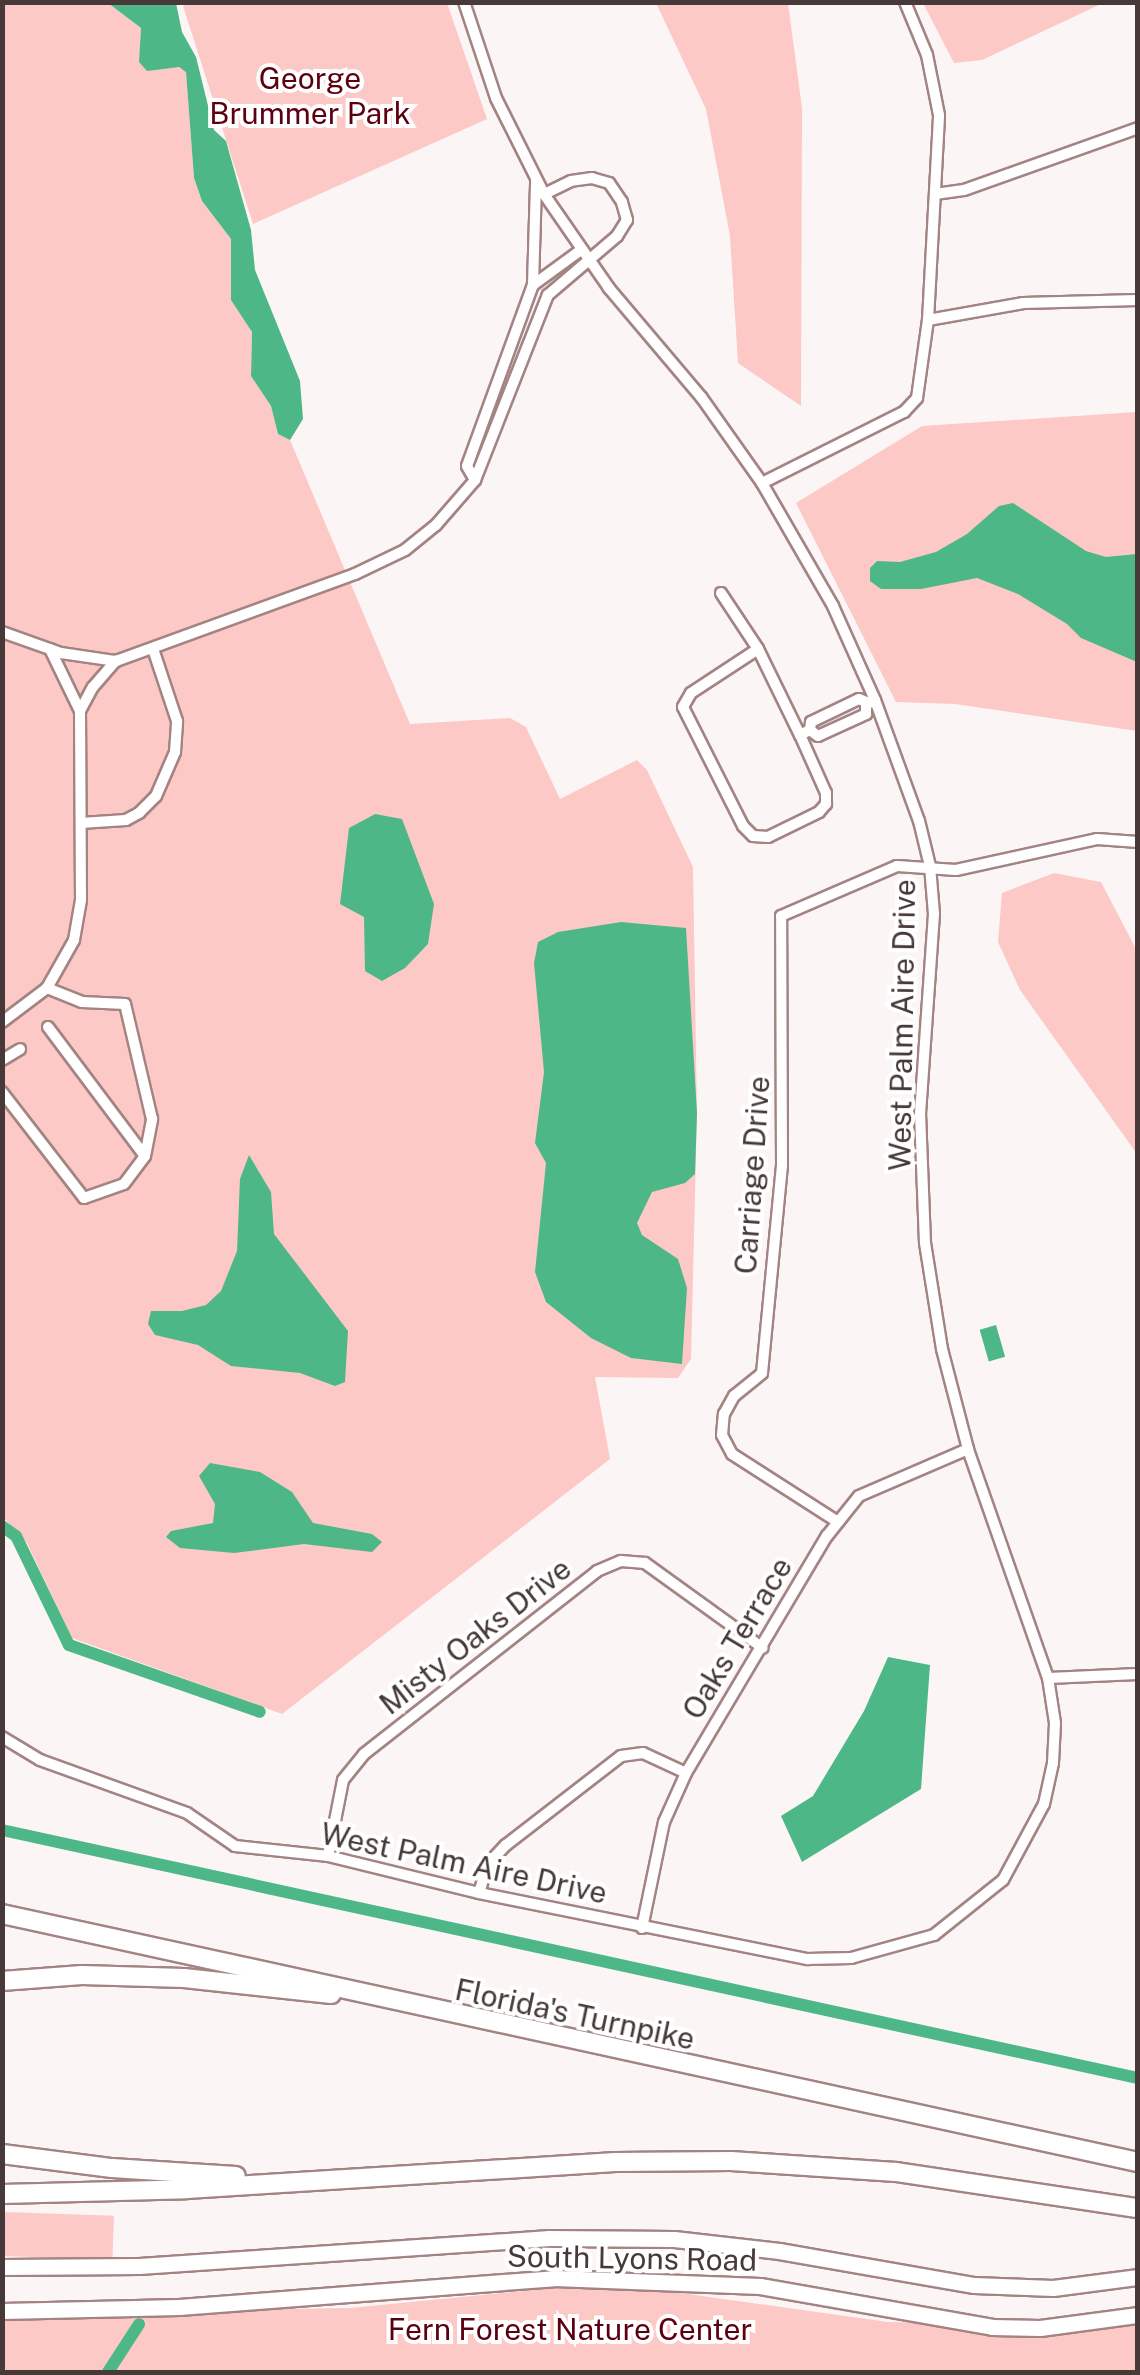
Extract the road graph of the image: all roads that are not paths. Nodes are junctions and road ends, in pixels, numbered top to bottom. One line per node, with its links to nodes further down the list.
1 (464, 2): 4 (street, West Palm Aire Drive)
2 (905, 2): 6 (street)
3 (1138, 128): 6 (street)
4 (536, 180): 5 (street, West Palm Aire Drive); 9 (street)
5 (544, 194): 7 (street, West Palm Aire Drive); 8 (street)
6 (935, 194): 11 (street)
7 (582, 250): 8 (street, West Palm Aire Drive); 9 (street)
8 (590, 262): 12 (street); 13 (street, West Palm Aire Drive)
9 (533, 285): 12 (street)
10 (1138, 300): 11 (street)
11 (928, 320): 13 (street)
12 (475, 480): 17 (street)
13 (762, 483): 20 (street, West Palm Aire Drive)
14 (721, 593): 18 (street)
15 (2, 632): 16 (street)
16 (49, 648): 19 (street); 21 (street)
17 (153, 649): 19 (street); 23 (street)
18 (758, 649): 22 (street); 22 (street)
19 (116, 661): 21 (street)
20 (871, 702): 22 (street); 25 (street, West Palm Aire Drive)
21 (80, 711): 23 (street)
22 (805, 732)
23 (81, 822): 26 (street)
24 (1138, 842): 25 (street)
25 (930, 866): 33 (street, West Palm Aire Drive); 34 (street, Carriage Drive)
26 (47, 988): 27 (street); 32 (street)
27 (2, 1022)
28 (48, 1027): 32 (street)
29 (20, 1050): 30 (street)
30 (2, 1060)
31 (2, 1092): 32 (street)
32 (145, 1156)
33 (968, 1449): 34 (street, Oaks Terrace); 37 (street, West Palm Aire Drive)
34 (838, 1522): 35 (street, Oaks Terrace)
35 (763, 1648): 39 (street, Oaks Terrace); 40 (street, Misty Oaks Drive)
36 (1138, 1674): 37 (street)
37 (1048, 1678): 43 (street, West Palm Aire Drive)
38 (2, 1737): 40 (street, West Palm Aire Drive)
39 (686, 1772): 41 (street); 43 (street, Oaks Terrace)
40 (328, 1856): 41 (street, West Palm Aire Drive)
41 (480, 1893): 43 (street, West Palm Aire Drive)
42 (2, 1914): 45 (highway, Florida's Turnpike)
43 (642, 1928)
44 (2, 1981): 45 (highway)
45 (371, 1996): 47 (highway, Florida's Turnpike)
46 (2, 2154): 48 (highway)
47 (1138, 2162)
48 (266, 2184): 49 (highway); 50 (highway)
49 (2, 2194)
50 (1138, 2208)
51 (2, 2267): 52 (main road, South Lyons Road)
52 (1138, 2278)
53 (2, 2312): 54 (main road, South Lyons Road)
54 (1138, 2316)

